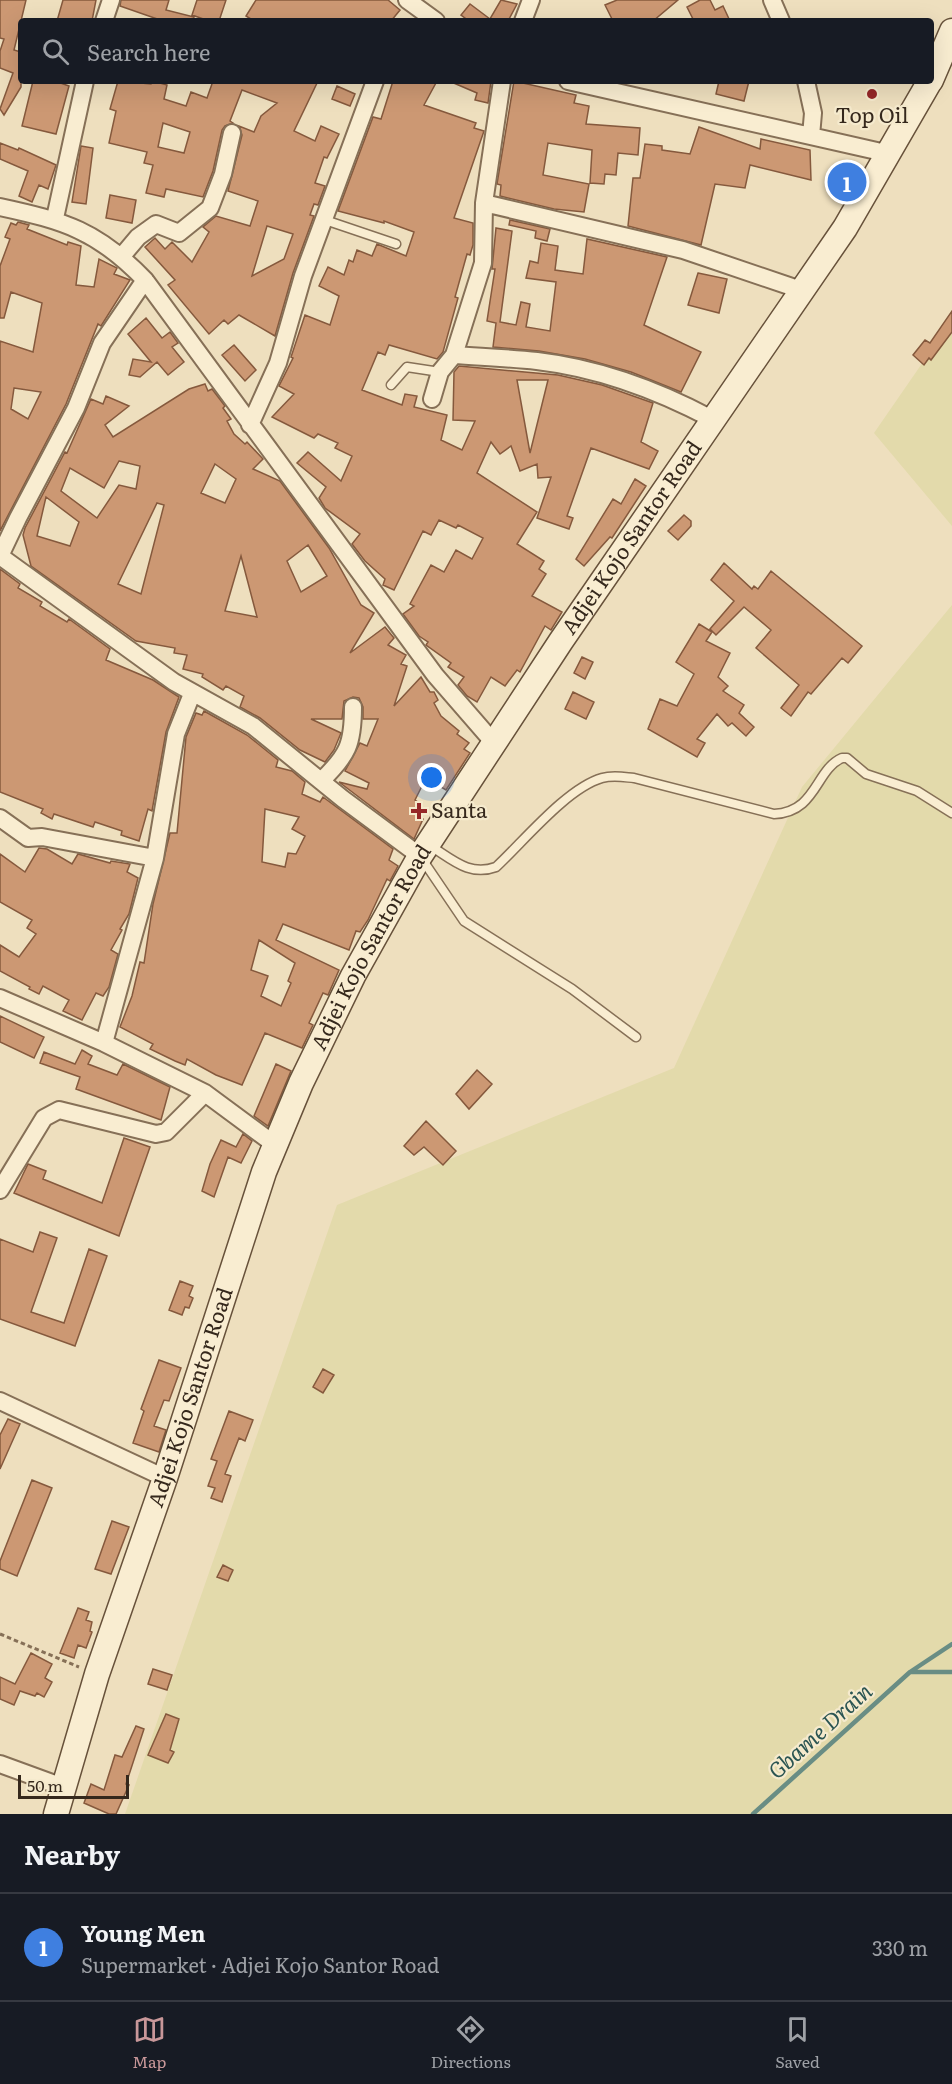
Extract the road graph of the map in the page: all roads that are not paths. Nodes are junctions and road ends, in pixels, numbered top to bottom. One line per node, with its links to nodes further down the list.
1 (111, 0): 5 (street)
2 (531, 0): 7 (street)
3 (772, 0): 8 (street)
4 (411, 10): 6 (street)
5 (105, 18)
6 (429, 18)
7 (524, 18)
8 (780, 18)
9 (952, 31): 10 (street, Adjei Kojo Santor Road)
10 (934, 73)
11 (84, 84): 22 (street)
12 (374, 84): 23 (street)
13 (502, 84): 20 (street)
14 (581, 84): 18 (street)
15 (807, 84): 18 (street)
16 (929, 84): 19 (street, Adjei Kojo Santor Road)
17 (232, 133): 25 (street)
18 (811, 136): 19 (street)
19 (890, 154): 27 (street, Adjei Kojo Santor Road)
20 (484, 203): 27 (street); 28 (street)
21 (0, 207): 22 (street)
22 (55, 218): 25 (street)
23 (325, 220): 24 (lane); 33 (street)
24 (396, 244)
25 (122, 256): 26 (street)
26 (145, 280): 33 (street); 34 (street)
27 (801, 290): 32 (street, Adjei Kojo Santor Road)
28 (454, 355): 29 (street); 32 (street)
29 (440, 372): 30 (lane); 31 (street)
30 (391, 385)
31 (432, 399)
32 (712, 419): 37 (street, Adjei Kojo Santor Road)
33 (250, 425): 37 (street)
34 (0, 556): 35 (street)
35 (192, 694): 38 (street); 42 (street)
36 (353, 707): 38 (street)
37 (494, 743): 41 (street, Adjei Kojo Santor Road)
38 (321, 781): 41 (street)
39 (952, 813): 41 (lane)
40 (0, 818): 42 (street)
41 (424, 850): 44 (lane); 47 (street, Adjei Kojo Santor Road)
42 (155, 858): 45 (street)
43 (0, 998): 45 (street)
44 (636, 1037)
45 (104, 1043): 46 (street)
46 (205, 1093): 47 (street); 48 (street)
47 (274, 1144): 50 (street, Adjei Kojo Santor Road)
48 (0, 1190)
49 (0, 1401): 50 (street)
50 (165, 1478): 52 (street, Adjei Kojo Santor Road)
51 (0, 1764): 52 (street)
52 (63, 1787): 53 (street, Adjei Kojo Santor Road)
53 (56, 1814)

